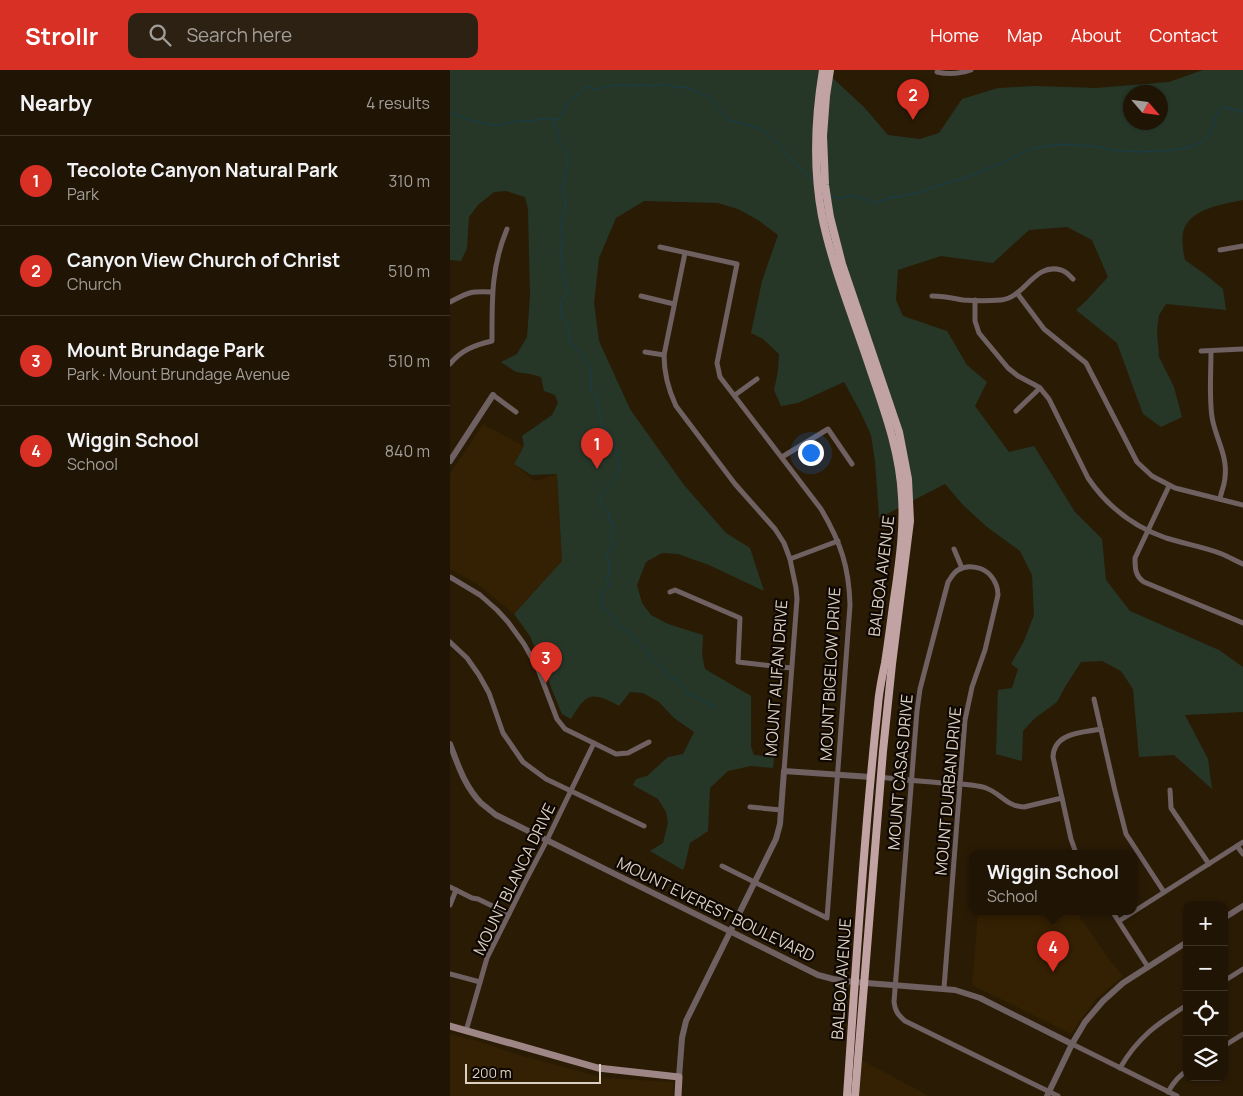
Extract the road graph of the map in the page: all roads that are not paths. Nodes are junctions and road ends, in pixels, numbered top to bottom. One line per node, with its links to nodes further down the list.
1 (823, 70): 52 (main road, BALBOA AVENUE)
2 (830, 70): 56 (main road, BALBOA AVENUE)
3 (971, 70): 4 (street)
4 (937, 72)
5 (507, 229): 11 (street)
6 (1243, 246): 8 (street)
7 (660, 247): 9 (street)
8 (1220, 250)
9 (685, 253): 17 (street, MOUNT ALIFAN DRIVE); 27 (street, MOUNT BIGELOW DRIVE)
10 (1073, 279): 12 (street)
11 (492, 292): 16 (street); 23 (street)
12 (1017, 294): 15 (street); 33 (street)
13 (641, 296): 17 (street)
14 (932, 296): 15 (street)
15 (975, 300): 25 (street)
16 (450, 302)
17 (674, 304): 22 (street, MOUNT ALIFAN DRIVE)
18 (1243, 349): 20 (street)
19 (1202, 351): 20 (street)
20 (1211, 351): 34 (street)
21 (644, 352): 22 (street)
22 (664, 355): 39 (street, MOUNT ALIFAN DRIVE)
23 (450, 364)
24 (757, 379): 27 (street)
25 (1040, 388): 28 (street); 36 (street)
26 (493, 395): 29 (street); 31 (street)
27 (735, 395): 30 (street, MOUNT BIGELOW DRIVE)
28 (1016, 411)
29 (516, 412)
30 (782, 457): 32 (street); 37 (street, MOUNT BIGELOW DRIVE)
31 (450, 461)
32 (852, 464)
33 (1169, 486): 34 (street); 36 (street)
34 (1220, 499): 35 (street)
35 (1243, 505)
36 (1148, 531): 40 (street); 44 (street)
37 (838, 541): 39 (street); 54 (street, MOUNT BIGELOW DRIVE)
38 (954, 549): 41 (street)
39 (790, 559): 46 (street, MOUNT ALIFAN DRIVE)
40 (1243, 564)
41 (962, 568): 57 (street, MOUNT CASAS DRIVE); 58 (street, MOUNT DURBAN DRIVE)
42 (450, 577): 50 (street)
43 (670, 592): 46 (street)
44 (1243, 623)
45 (450, 642): 60 (street)
46 (791, 668): 53 (street, MOUNT ALIFAN DRIVE)
47 (1094, 699): 48 (street)
48 (1101, 729): 62 (street); 70 (street)
49 (649, 742): 50 (street)
50 (594, 743): 60 (street, MOUNT BLANCA DRIVE)
51 (450, 744): 66 (street, MOUNT EVEREST BOULEVARD)
52 (873, 752): 55 (main road, BALBOA AVENUE); 56 (main road)
53 (784, 771): 54 (street); 64 (street, MOUNT ALIFAN DRIVE)
54 (837, 774): 55 (street); 75 (street, MOUNT BIGELOW DRIVE)
55 (870, 777): 61 (main road); 94 (main road, BALBOA AVENUE)
56 (880, 778): 57 (street); 61 (main road, BALBOA AVENUE)
57 (910, 781): 58 (street); 96 (street, MOUNT CASAS DRIVE)
58 (961, 784): 62 (street); 97 (street, MOUNT DURBAN DRIVE)
59 (1170, 790): 73 (street)
60 (571, 791): 65 (street); 66 (street, MOUNT BLANCA DRIVE)
61 (879, 792): 95 (main road, BALBOA AVENUE)
62 (1062, 798): 69 (street)
63 (750, 807): 64 (street)
64 (781, 810): 75 (street, MOUNT ALIFAN DRIVE)
65 (644, 826)
66 (547, 840): 82 (street, MOUNT BLANCA DRIVE); 87 (street, MOUNT EVEREST BOULEVARD)
67 (1243, 842): 68 (street)
68 (1237, 846): 72 (street); 73 (street)
69 (1075, 850)
70 (1136, 850)
71 (1137, 851): 78 (street)
72 (1243, 854)
73 (1209, 864): 78 (street)
74 (722, 866): 75 (street)
75 (755, 882): 87 (street, MOUNT ALIFAN DRIVE)
76 (450, 887): 77 (street)
77 (456, 890): 79 (street); 82 (street)
78 (1164, 892): 81 (street)
79 (450, 905)
80 (1243, 906): 85 (street)
81 (1137, 909)
82 (508, 914): 93 (street, MOUNT BLANCA DRIVE)
83 (1115, 915): 86 (street)
84 (1128, 915): 86 (street)
85 (1228, 915)
86 (1119, 921): 89 (street)
87 (730, 931): 94 (street, MOUNT EVEREST BOULEVARD); 106 (street, MOUNT ALIFAN DRIVE)
88 (1183, 945): 89 (street)
89 (1148, 967): 103 (street)
90 (1243, 970): 92 (street)
91 (450, 974): 93 (street)
92 (1228, 979)
93 (480, 982): 100 (street, MOUNT BLANCA DRIVE)
94 (854, 982): 95 (street, MOUNT EVEREST BOULEVARD); 110 (main road, BALBOA AVENUE)
95 (864, 982): 96 (street, MOUNT EVEREST BOULEVARD); 111 (main road, BALBOA AVENUE)
96 (895, 984): 97 (street, MOUNT EVEREST BOULEVARD); 108 (street, MOUNT CASAS DRIVE)
97 (944, 988): 103 (street, MOUNT EVEREST BOULEVARD)
98 (1183, 1009): 104 (street)
99 (450, 1026): 100 (main road)
100 (466, 1031): 106 (main road)
101 (1243, 1034): 102 (street)
102 (1228, 1043)
103 (1072, 1044): 104 (street, MOUNT EVEREST BOULEVARD); 108 (street)
104 (1120, 1068): 107 (street, MOUNT EVEREST BOULEVARD)
105 (1183, 1073): 107 (street)
106 (679, 1077): 109 (main road, MOUNT ALIFAN DRIVE)
107 (1168, 1092): 113 (street, MOUNT EVEREST BOULEVARD)
108 (1048, 1094): 112 (street, MOUNT CASAS DRIVE)
109 (678, 1096)
110 (847, 1096)
111 (855, 1096)
112 (1058, 1096)
113 (1177, 1096)

